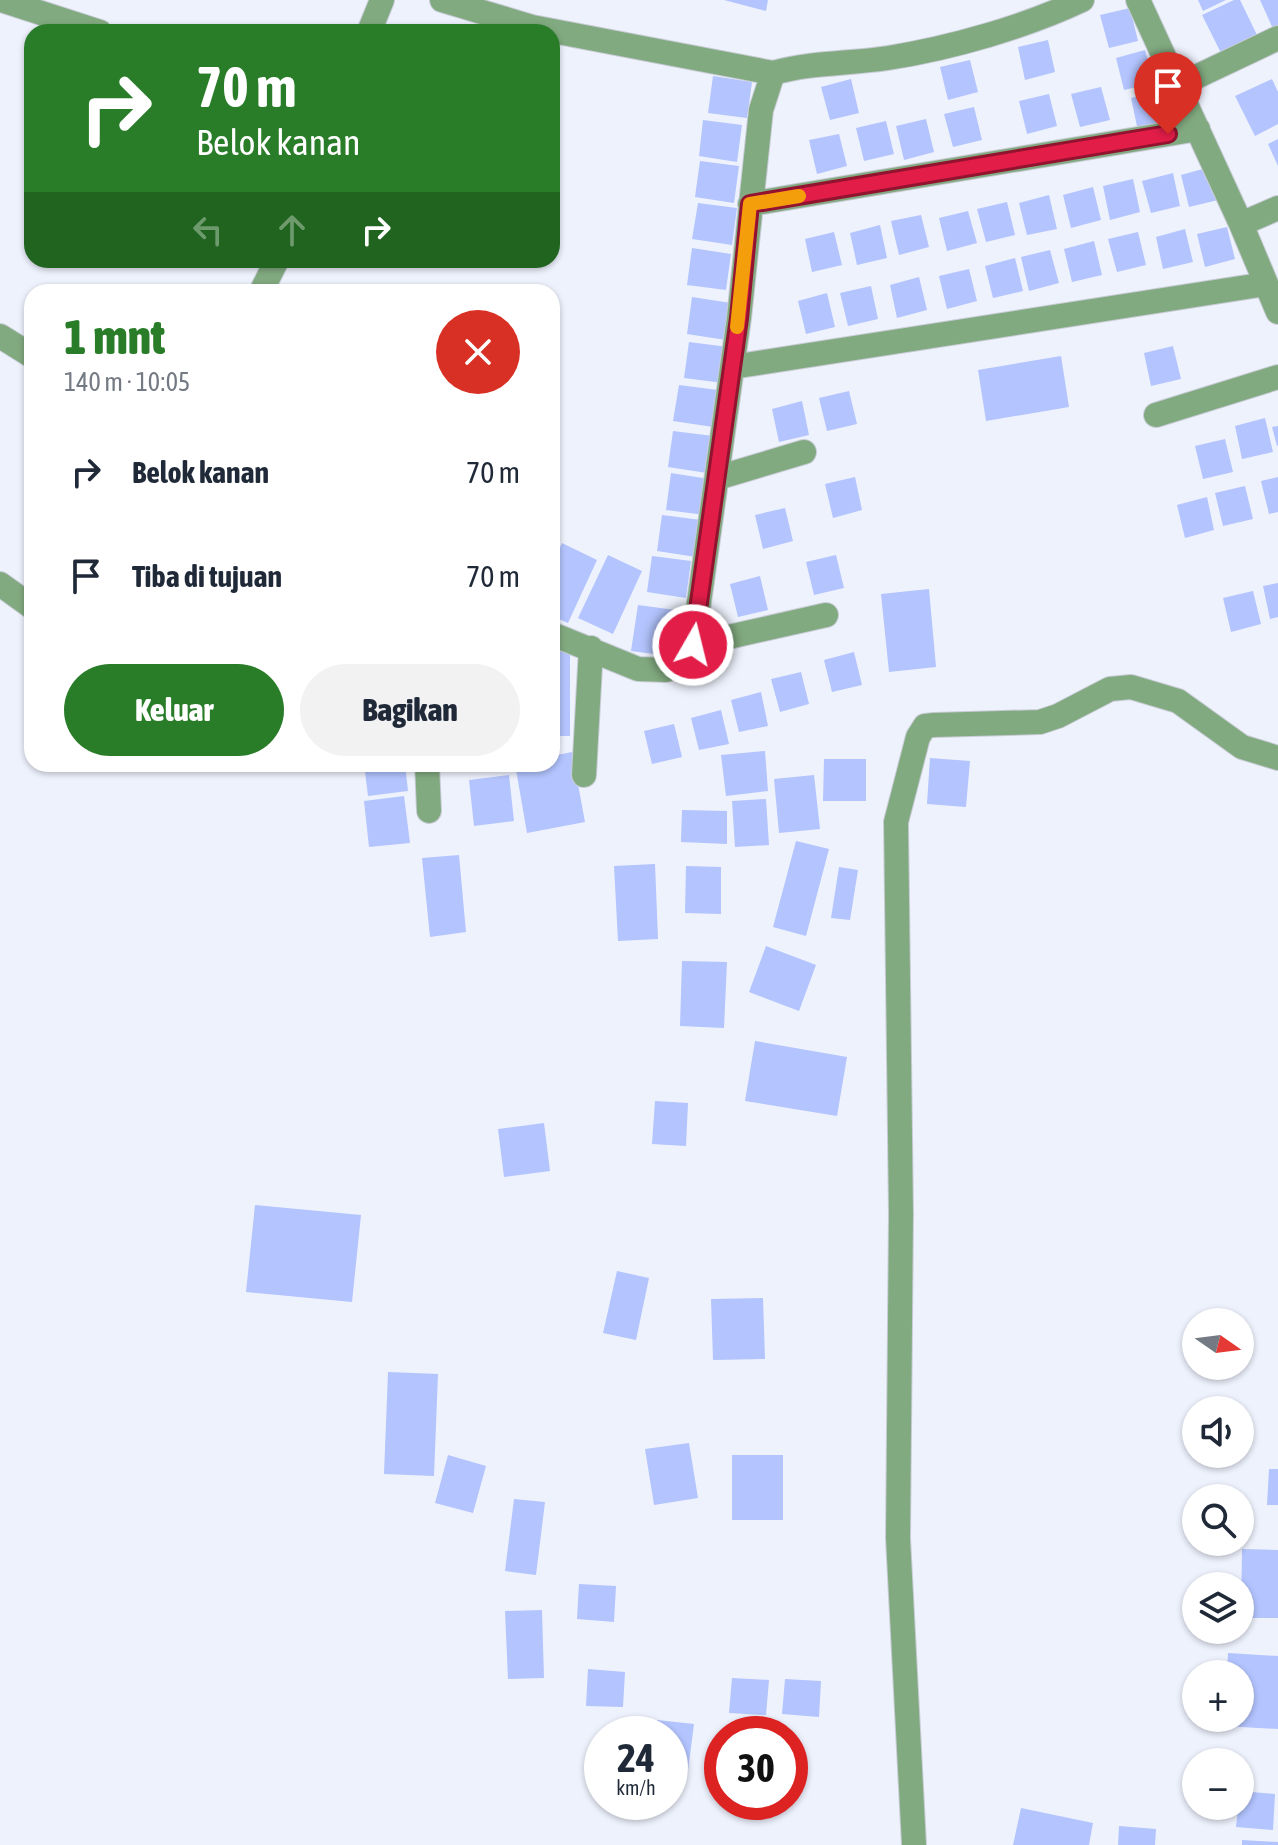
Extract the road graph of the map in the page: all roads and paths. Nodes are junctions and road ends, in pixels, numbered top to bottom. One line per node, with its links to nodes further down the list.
1 (1, 0): 6 (street)
2 (382, 0): 7 (street)
3 (442, 0): 8 (street)
4 (1082, 0): 11 (street)
5 (1138, 0): 12 (street)
6 (75, 24)
7 (372, 24)
8 (522, 24)
9 (560, 32): 11 (street)
10 (1278, 38): 12 (street)
11 (773, 73): 14 (street)
12 (1177, 86): 13 (street)
13 (1198, 129): 14 (street); 16 (street)
14 (750, 204): 21 (street)
15 (1278, 208): 16 (street)
16 (1241, 224): 17 (street)
17 (1266, 284): 18 (street); 21 (street)
18 (1278, 312)
19 (0, 336): 20 (street)
20 (24, 351)
21 (732, 367): 25 (street)
22 (1278, 377): 23 (street)
23 (1156, 415)
24 (804, 452): 25 (street)
25 (717, 478): 30 (street)
26 (0, 584): 27 (street)
27 (24, 601)
28 (826, 615): 30 (street)
29 (560, 637): 31 (street)
30 (693, 645): 31 (street)
31 (591, 648): 34 (street)
32 (1278, 758): 36 (street)
33 (427, 772): 35 (street)
34 (584, 775)
35 (429, 811)
36 (914, 1845)

